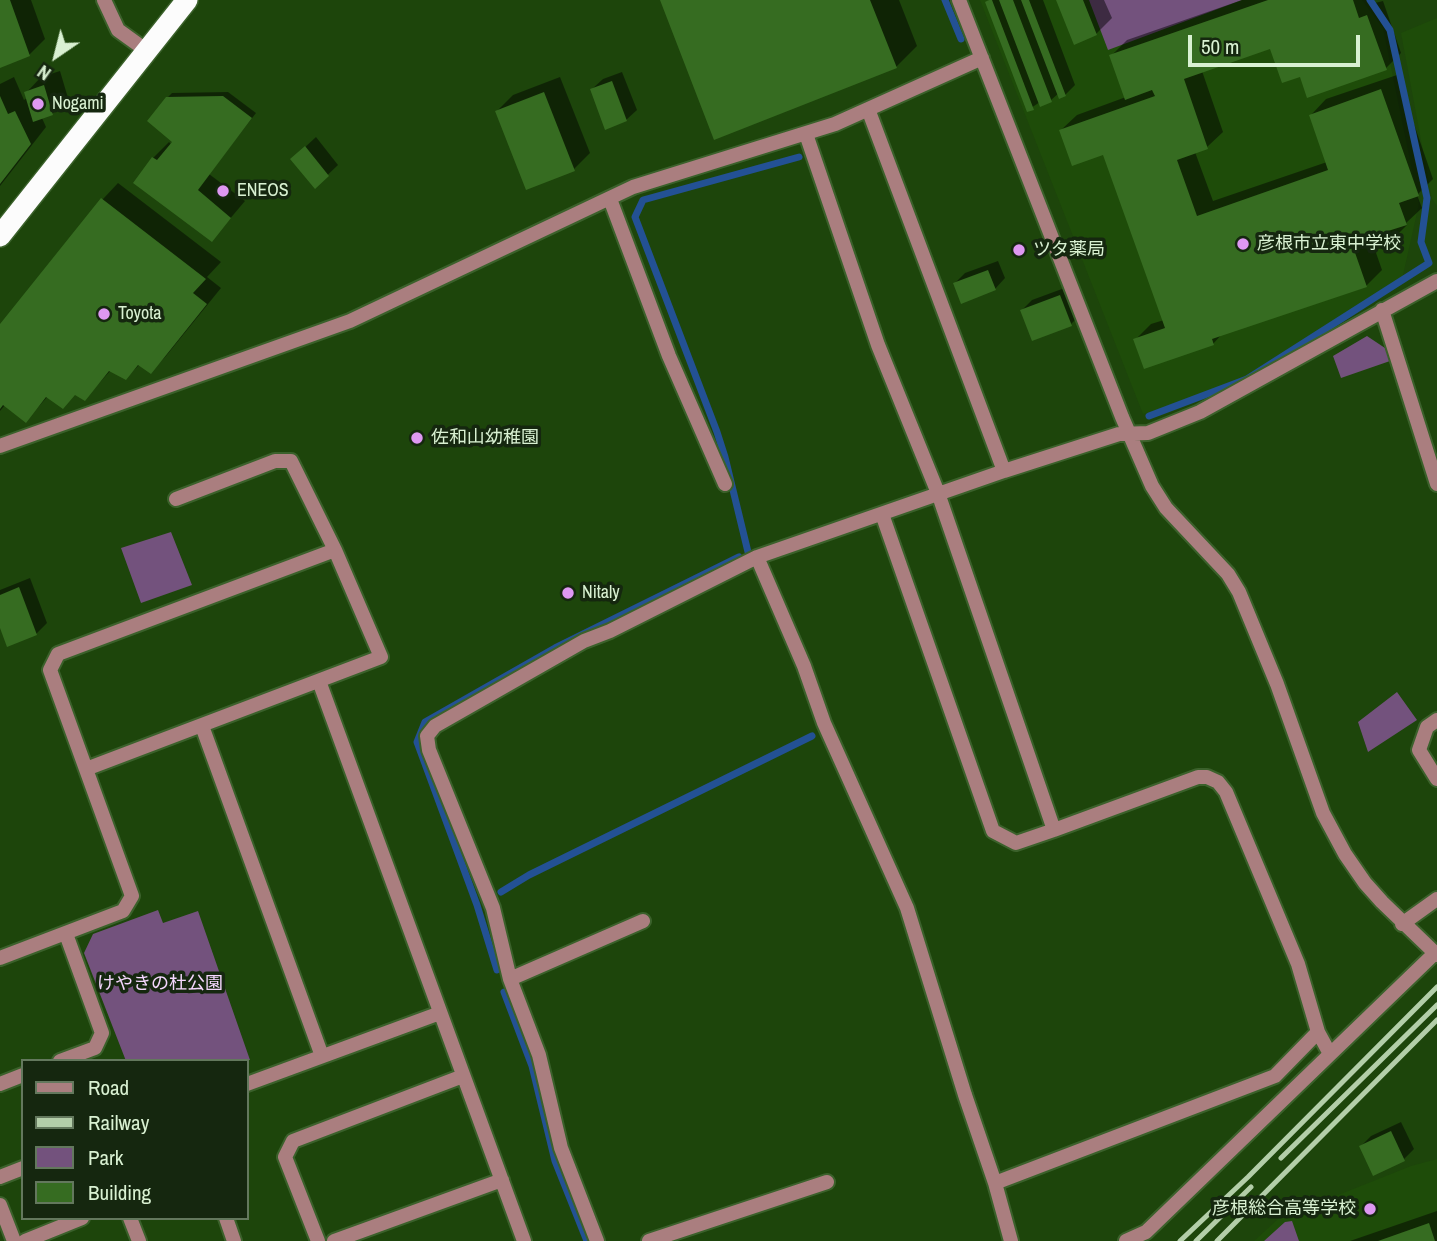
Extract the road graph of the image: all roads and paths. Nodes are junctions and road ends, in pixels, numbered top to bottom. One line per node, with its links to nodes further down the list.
1 (104, 0): 4 (street)
2 (187, 0): 4 (highway)
3 (959, 0): 5 (street)
4 (147, 51): 9 (highway)
5 (982, 58): 6 (street); 12 (street)
6 (868, 109): 7 (street); 14 (street)
7 (806, 134): 8 (street); 17 (street)
8 (610, 199): 13 (street); 15 (street)
9 (0, 236)
10 (1437, 281): 11 (street)
11 (1382, 310): 12 (street); 16 (street)
12 (1130, 434): 14 (street); 30 (street)
13 (0, 446)
14 (1004, 471): 17 (street)
15 (725, 484)
16 (1437, 484)
17 (938, 493): 19 (street); 27 (street)
18 (176, 499): 20 (street)
19 (882, 514): 21 (street); 27 (street)
20 (335, 550): 22 (street); 25 (street)
21 (757, 557): 34 (street); 48 (street)
22 (319, 681): 24 (street); 35 (street)
23 (1437, 720): 26 (street)
24 (202, 726): 25 (street); 38 (street)
25 (86, 769): 31 (street)
26 (1437, 779)
27 (1054, 830): 36 (street)
28 (1437, 899): 30 (street)
29 (643, 921): 34 (street)
30 (1402, 924): 32 (street)
31 (66, 934): 33 (street); 39 (street)
32 (1436, 954): 37 (street)
33 (0, 958)
34 (510, 979): 60 (street)
35 (440, 1013): 38 (street); 41 (street)
36 (1318, 1032): 37 (street); 48 (street)
37 (1330, 1054): 63 (street)
38 (322, 1056): 43 (street)
39 (65, 1059)
40 (21, 1076): 42 (street)
41 (463, 1076): 46 (street); 57 (street)
42 (0, 1084)
43 (248, 1084)
44 (21, 1169): 45 (street)
45 (0, 1177)
46 (502, 1180): 58 (street); 59 (street)
47 (827, 1182): 61 (street)
48 (995, 1183): 62 (street)
49 (0, 1205): 53 (street)
50 (77, 1220): 54 (street)
51 (131, 1220): 55 (street)
52 (227, 1220): 56 (street)
53 (15, 1241)
54 (25, 1241)
55 (139, 1241)
56 (234, 1241)
57 (318, 1241)
58 (334, 1241)
59 (524, 1241)
60 (597, 1241)
61 (649, 1241)
62 (1011, 1241)
63 (1126, 1241)

